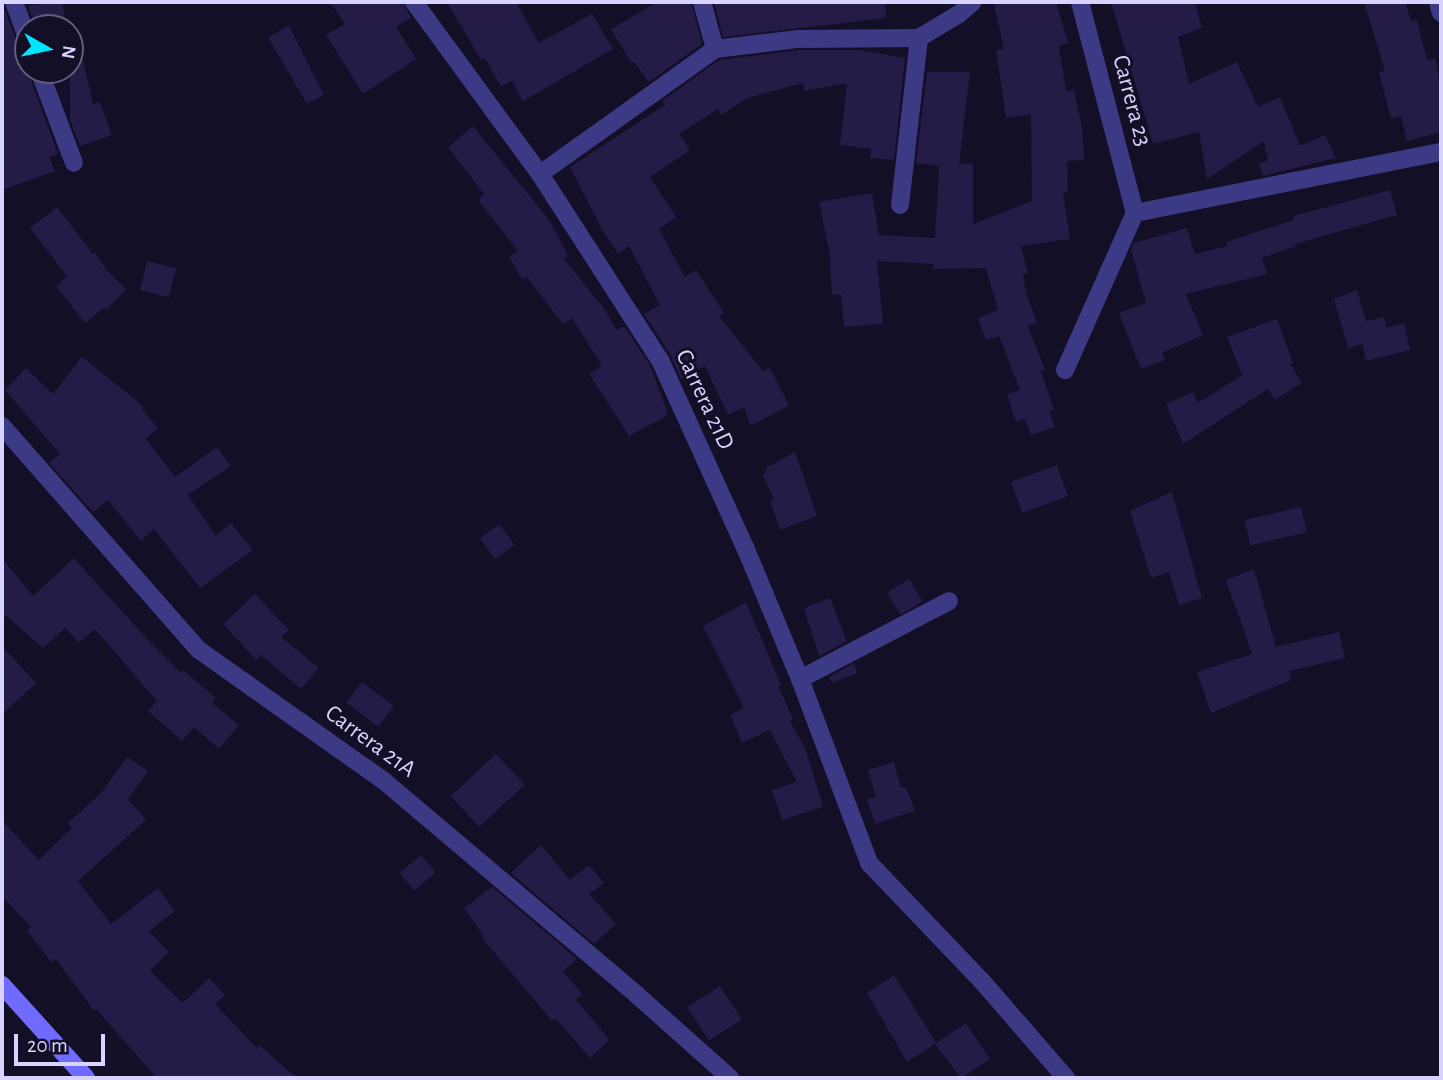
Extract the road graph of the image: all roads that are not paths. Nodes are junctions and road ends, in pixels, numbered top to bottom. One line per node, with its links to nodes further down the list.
1 (414, 2): 12 (street, Carrera 21D)
2 (702, 2): 8 (street)
3 (973, 2): 7 (street)
4 (1080, 2): 14 (street, Carrera 23)
5 (1438, 2): 6 (street)
6 (1441, 13)
7 (919, 38): 8 (street); 13 (street)
8 (715, 49): 12 (street)
9 (44, 84): 11 (street)
10 (1441, 152): 14 (street)
11 (74, 163)
12 (540, 174): 18 (street, Carrera 21D)
13 (900, 205)
14 (1135, 213): 15 (street)
15 (1065, 370)
16 (2, 426): 21 (street, Carrera 21A)
17 (949, 601): 18 (street)
18 (800, 679): 22 (street, Carrera 21D)
19 (2, 985): 20 (street)
20 (86, 1078)
21 (730, 1078)
22 (1066, 1078)

